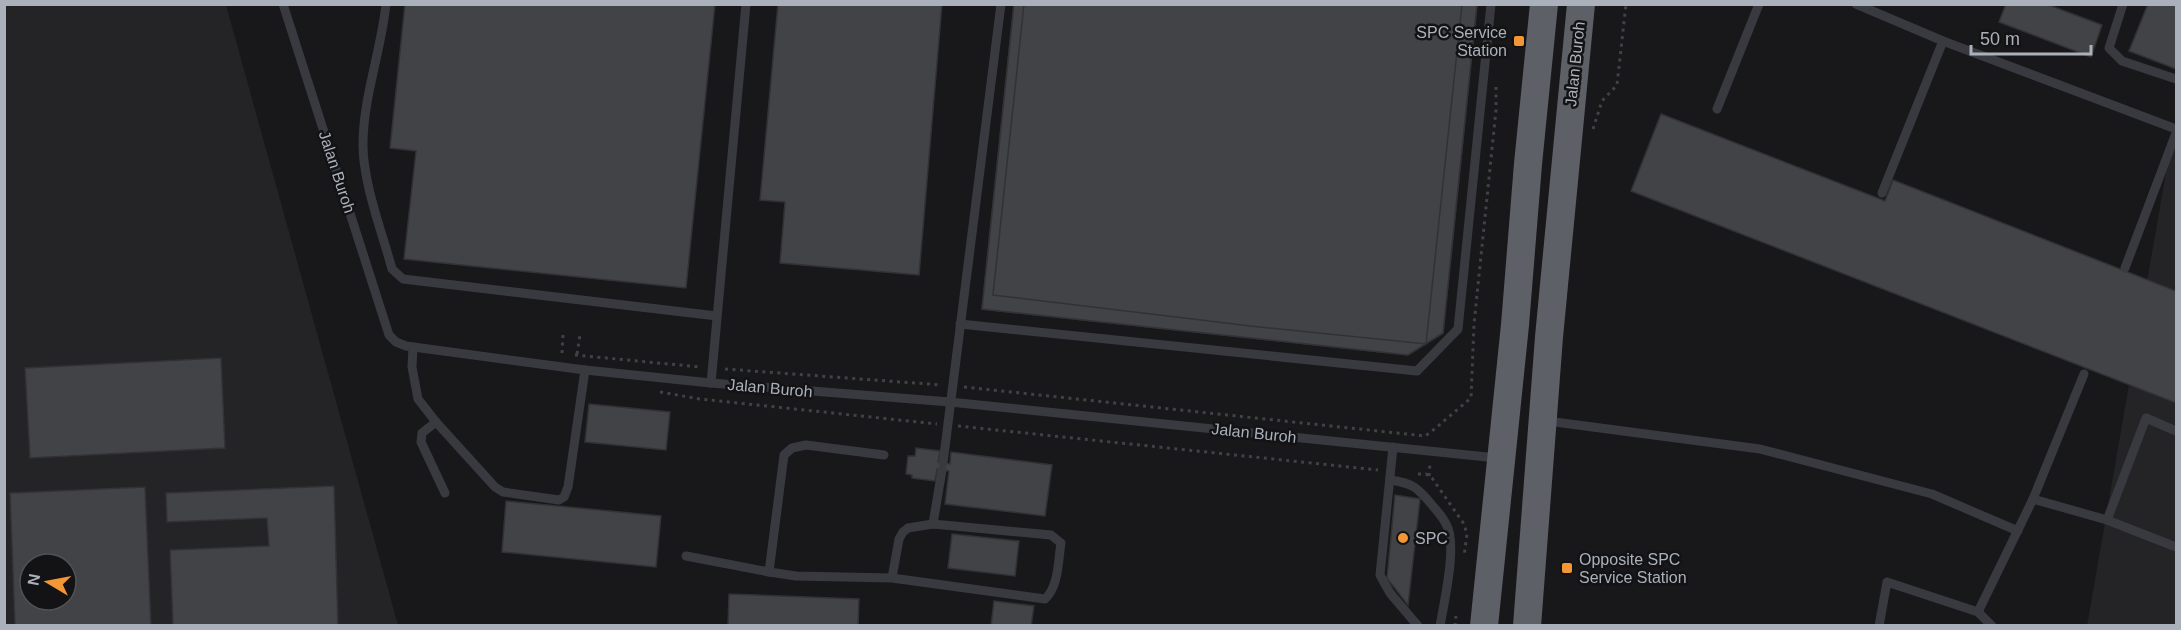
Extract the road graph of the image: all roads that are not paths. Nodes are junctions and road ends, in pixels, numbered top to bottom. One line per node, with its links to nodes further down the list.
1 (283, 4): 19 (lane, Jalan Buroh)
2 (386, 4): 17 (lane)
3 (746, 4): 17 (lane)
4 (1001, 4): 18 (lane)
5 (1491, 4): 18 (lane)
6 (1544, 4): 29 (highway)
7 (1581, 4): 24 (highway, Jalan Buroh)
8 (1759, 4): 13 (lane)
9 (1856, 4): 11 (lane)
10 (2123, 4): 12 (lane)
11 (1943, 41): 14 (lane); 15 (lane)
12 (2176, 79)
13 (1717, 109)
14 (2176, 131): 16 (lane)
15 (1882, 193)
16 (2125, 268)
17 (717, 316): 22 (lane)
18 (960, 324): 23 (lane)
19 (413, 346): 20 (lane, Jalan Buroh); 25 (lane)
20 (585, 370): 22 (lane, Jalan Buroh); 25 (lane)
21 (2084, 374): 32 (lane)
22 (711, 383): 23 (lane, Jalan Buroh)
23 (950, 402): 27 (lane, Jalan Buroh); 34 (lane)
24 (1543, 421): 35 (lane); 44 (highway, Jalan Buroh)
25 (436, 422): 31 (lane)
26 (2176, 431): 33 (lane)
27 (1393, 447): 29 (lane, Jalan Buroh); 30 (lane)
28 (884, 455): 38 (lane)
29 (1501, 459): 43 (highway)
30 (1390, 475): 41 (lane); 42 (lane)
31 (445, 493)
32 (2033, 499): 33 (lane); 35 (lane)
33 (2108, 520): 36 (lane)
34 (933, 524): 39 (lane); 39 (lane)
35 (2018, 531): 40 (lane)
36 (2176, 547)
37 (686, 556): 38 (lane)
38 (769, 572): 39 (lane)
39 (892, 578)
40 (1978, 612): 45 (lane); 46 (lane)
41 (1418, 626)
42 (1440, 626)
43 (1484, 626)
44 (1527, 626)
45 (1879, 626)
46 (1992, 626)

